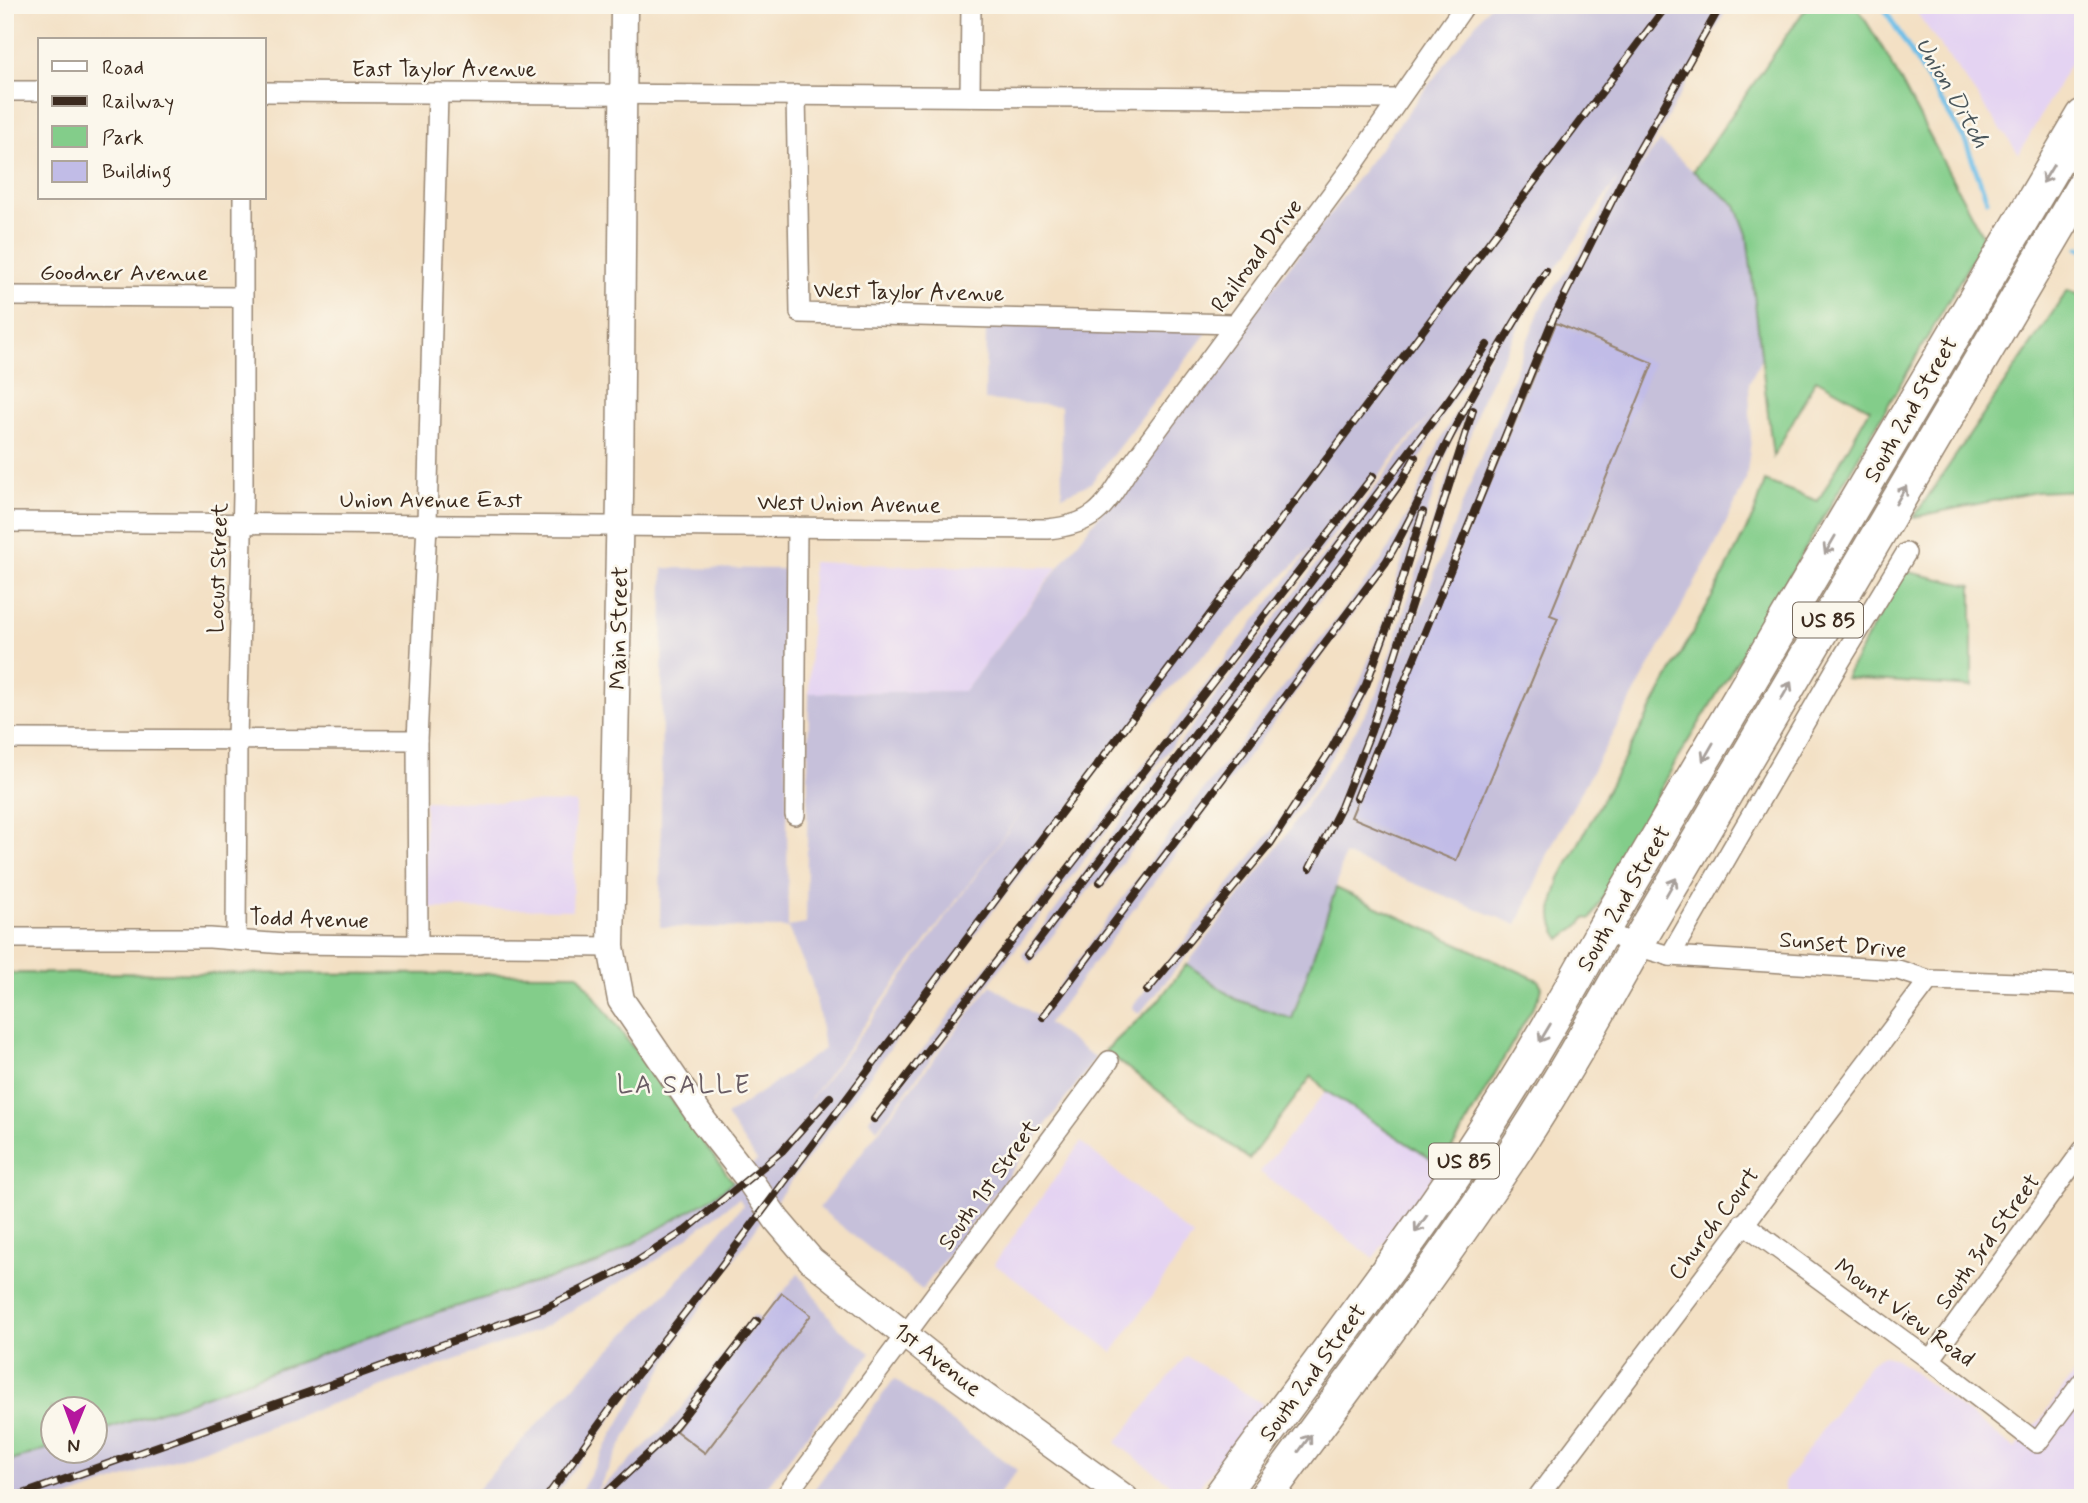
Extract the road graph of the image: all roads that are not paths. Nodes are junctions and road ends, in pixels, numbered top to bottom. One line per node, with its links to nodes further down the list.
1 (624, 5): 8 (street, Main Street)
2 (971, 5): 10 (street)
3 (1465, 5): 11 (street, Railroad Drive)
4 (5, 90): 5 (street)
5 (38, 91)
6 (266, 92): 7 (street, East Taylor Avenue)
7 (438, 93): 8 (street, East Taylor Avenue); 19 (street)
8 (623, 93): 9 (street); 20 (street, Main Street)
9 (796, 95): 10 (street); 17 (street, West Taylor Avenue)
10 (970, 96): 11 (street)
11 (1398, 99): 17 (street, Railroad Drive)
12 (2083, 116): 29 (highway, South 2nd Street / US 85, one-way to 29)
13 (2083, 186): 33 (highway, South 2nd Street / US 85, one-way to 13)
14 (243, 200): 16 (street, Locust Street)
15 (5, 296): 16 (street, Goodner Avenue)
16 (242, 297): 22 (street, Locust Street)
17 (1235, 324): 21 (street, Railroad Drive)
18 (5, 522): 22 (street, Union Avenue East)
19 (427, 523): 20 (street, Union Avenue East); 22 (street, Union Avenue East); 27 (street)
20 (619, 524): 23 (street, West Union Avenue); 34 (street, Main Street)
21 (1077, 524): 23 (street, West Union Avenue)
22 (242, 525): 26 (street, Locust Street)
23 (797, 527): 28 (street)
24 (1906, 553): 35 (street)
25 (5, 739): 26 (street)
26 (237, 740): 27 (street); 31 (street, Locust Street)
27 (417, 740): 32 (street)
28 (795, 815)
29 (1603, 930): 33 (street, Sunset Drive); 47 (highway, South 2nd Street / US 85, one-way to 47)
30 (5, 937): 31 (street, Todd Avenue)
31 (236, 940): 32 (street, Todd Avenue)
32 (418, 946): 34 (street, Todd Avenue)
33 (1636, 946): 35 (street, Sunset Drive); 48 (highway, South 2nd Street / US 85, one-way to 33)
34 (611, 947): 40 (street, Main Street)
35 (1670, 956): 36 (street, Sunset Drive)
36 (1929, 979): 37 (street, Sunset Drive); 41 (street, Church Court)
37 (2083, 985)
38 (1109, 1061): 42 (street, South 1st Street)
39 (2083, 1150): 43 (street, South 3rd Street)
40 (767, 1203): 42 (street, 1st Avenue)
41 (1743, 1223): 43 (street, Mount View Road); 49 (street, Church Court)
42 (906, 1336): 45 (street, South 1st Street); 46 (street, 1st Avenue)
43 (1930, 1360): 44 (street, Mount View Road)
44 (2083, 1381)
45 (784, 1498)
46 (1125, 1498)
47 (1219, 1498)
48 (1265, 1498)
49 (1537, 1498)

